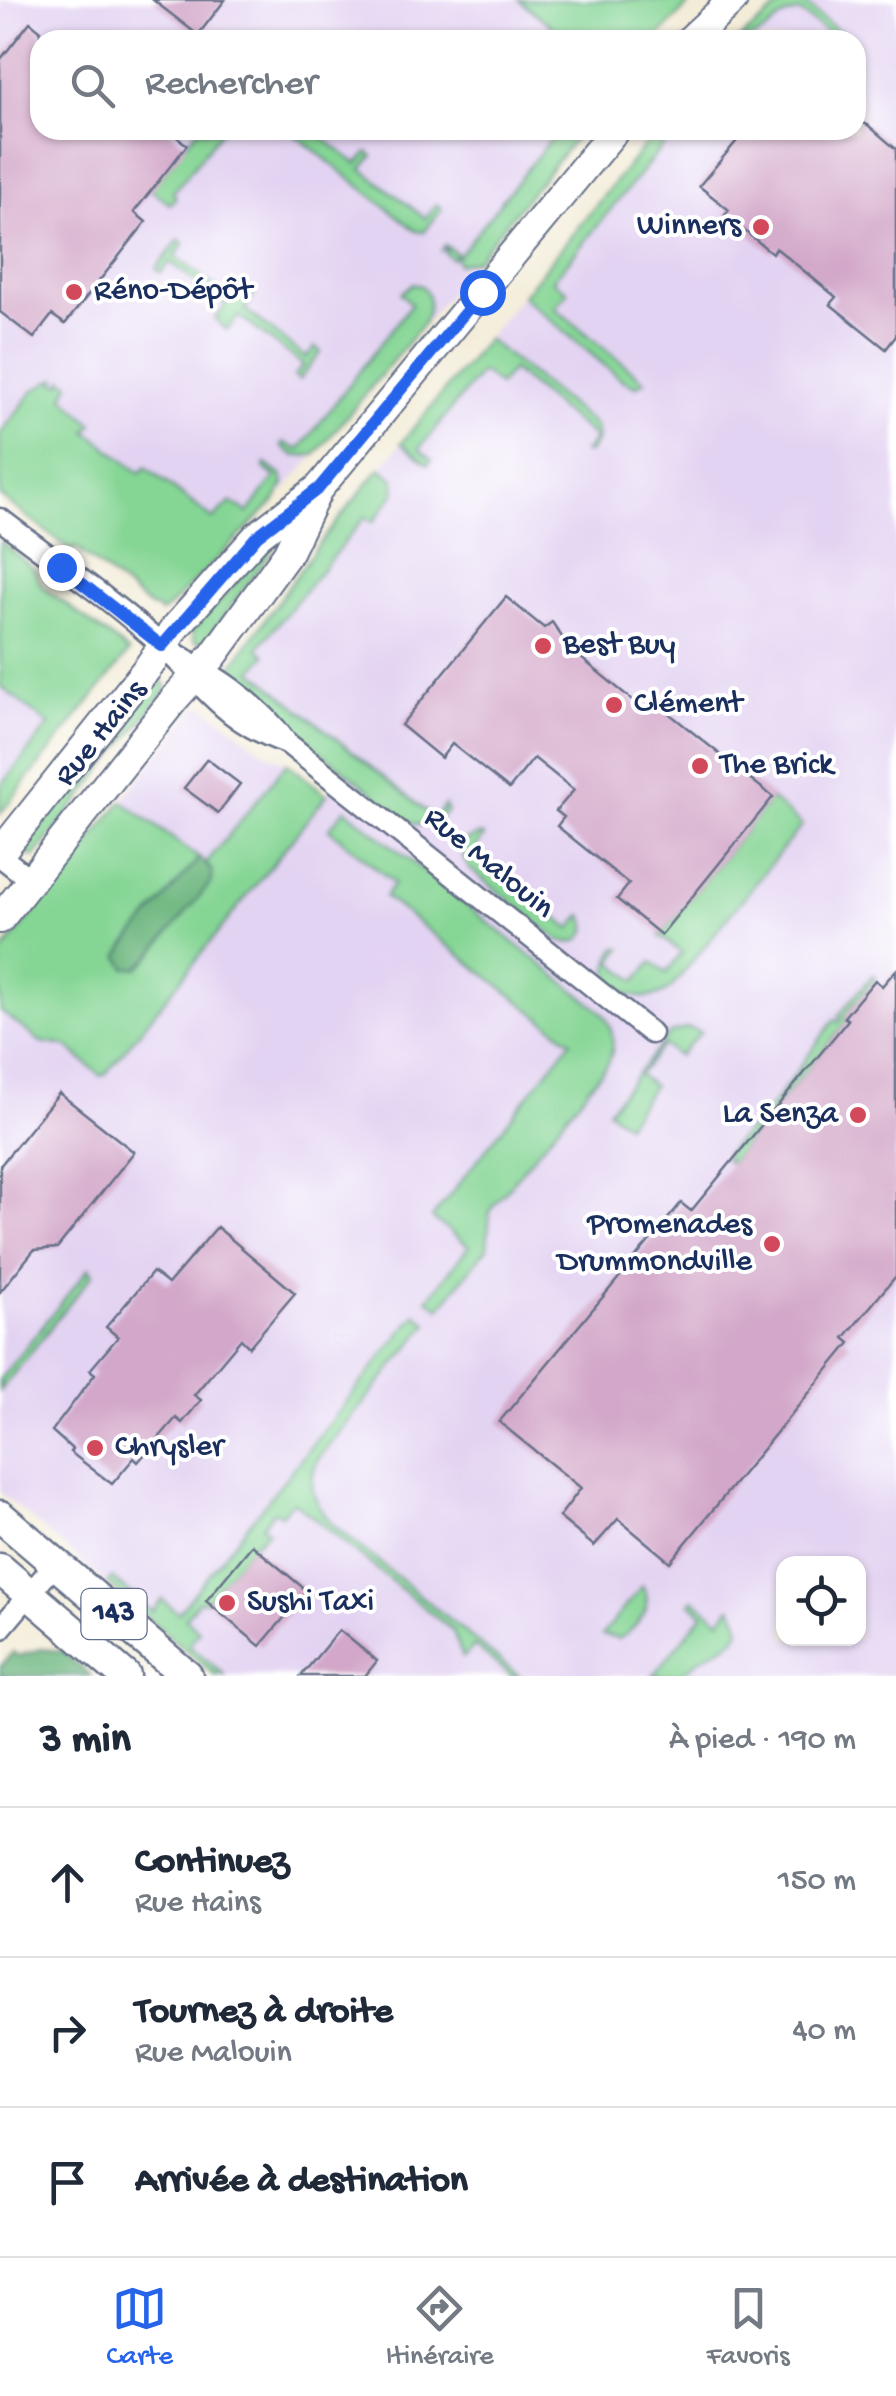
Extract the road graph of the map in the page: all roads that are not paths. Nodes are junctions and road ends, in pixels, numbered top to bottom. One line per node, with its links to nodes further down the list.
1 (733, 0): 2 (street)
2 (701, 30)
3 (607, 140): 4 (street, Rue Hains)
4 (319, 488): 6 (street, Rue Hains); 7 (street, Rue Hains)
5 (0, 519): 6 (street, Rue Malouin)
6 (162, 646): 7 (street, Rue Malouin); 8 (street, Rue Hains)
7 (197, 674): 9 (street, Rue Hains); 11 (street, Rue Malouin)
8 (0, 854): 9 (street)
9 (30, 880): 10 (street, Rue Hains)
10 (0, 919)
11 (651, 1033)
12 (0, 1516): 13 (main road, 143)
13 (55, 1564): 15 (street); 18 (main road, 143)
14 (0, 1570): 15 (main road, 143)
15 (29, 1594): 16 (street); 17 (main road, 143)
16 (0, 1630)
17 (125, 1676)
18 (187, 1676)

